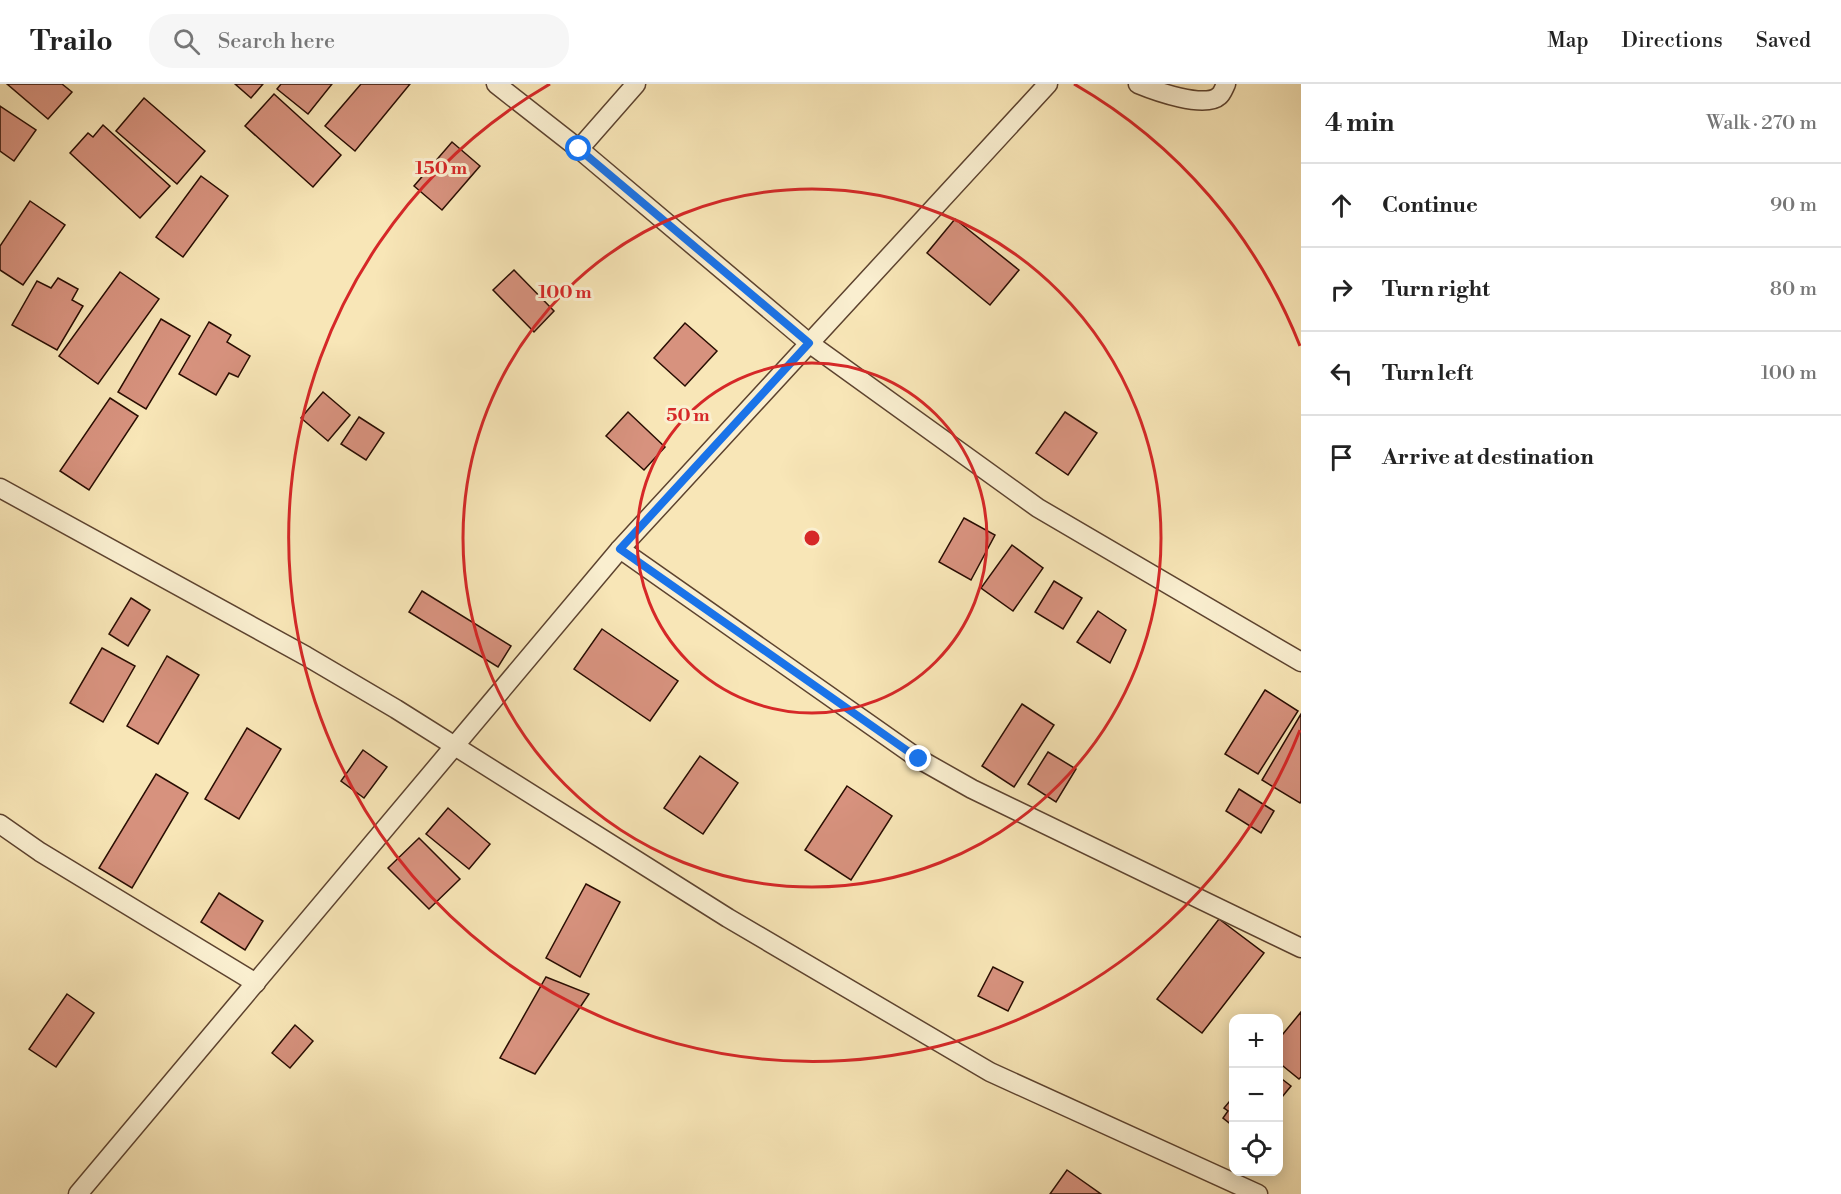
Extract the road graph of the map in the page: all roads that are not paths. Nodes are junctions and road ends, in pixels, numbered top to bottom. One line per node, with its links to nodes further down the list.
1 (496, 84): 6 (street)
2 (636, 84): 6 (street)
3 (1048, 84): 7 (street)
4 (1138, 84): 5 (street)
5 (1226, 84)
6 (579, 149): 7 (street)
7 (809, 343): 9 (street); 10 (street)
8 (0, 488): 11 (street)
9 (620, 549): 11 (street); 13 (street)
10 (1301, 662)
11 (455, 747): 14 (street); 16 (street)
12 (0, 824): 14 (street)
13 (1301, 948)
14 (256, 983): 15 (street)
15 (78, 1194)
16 (1258, 1194)

